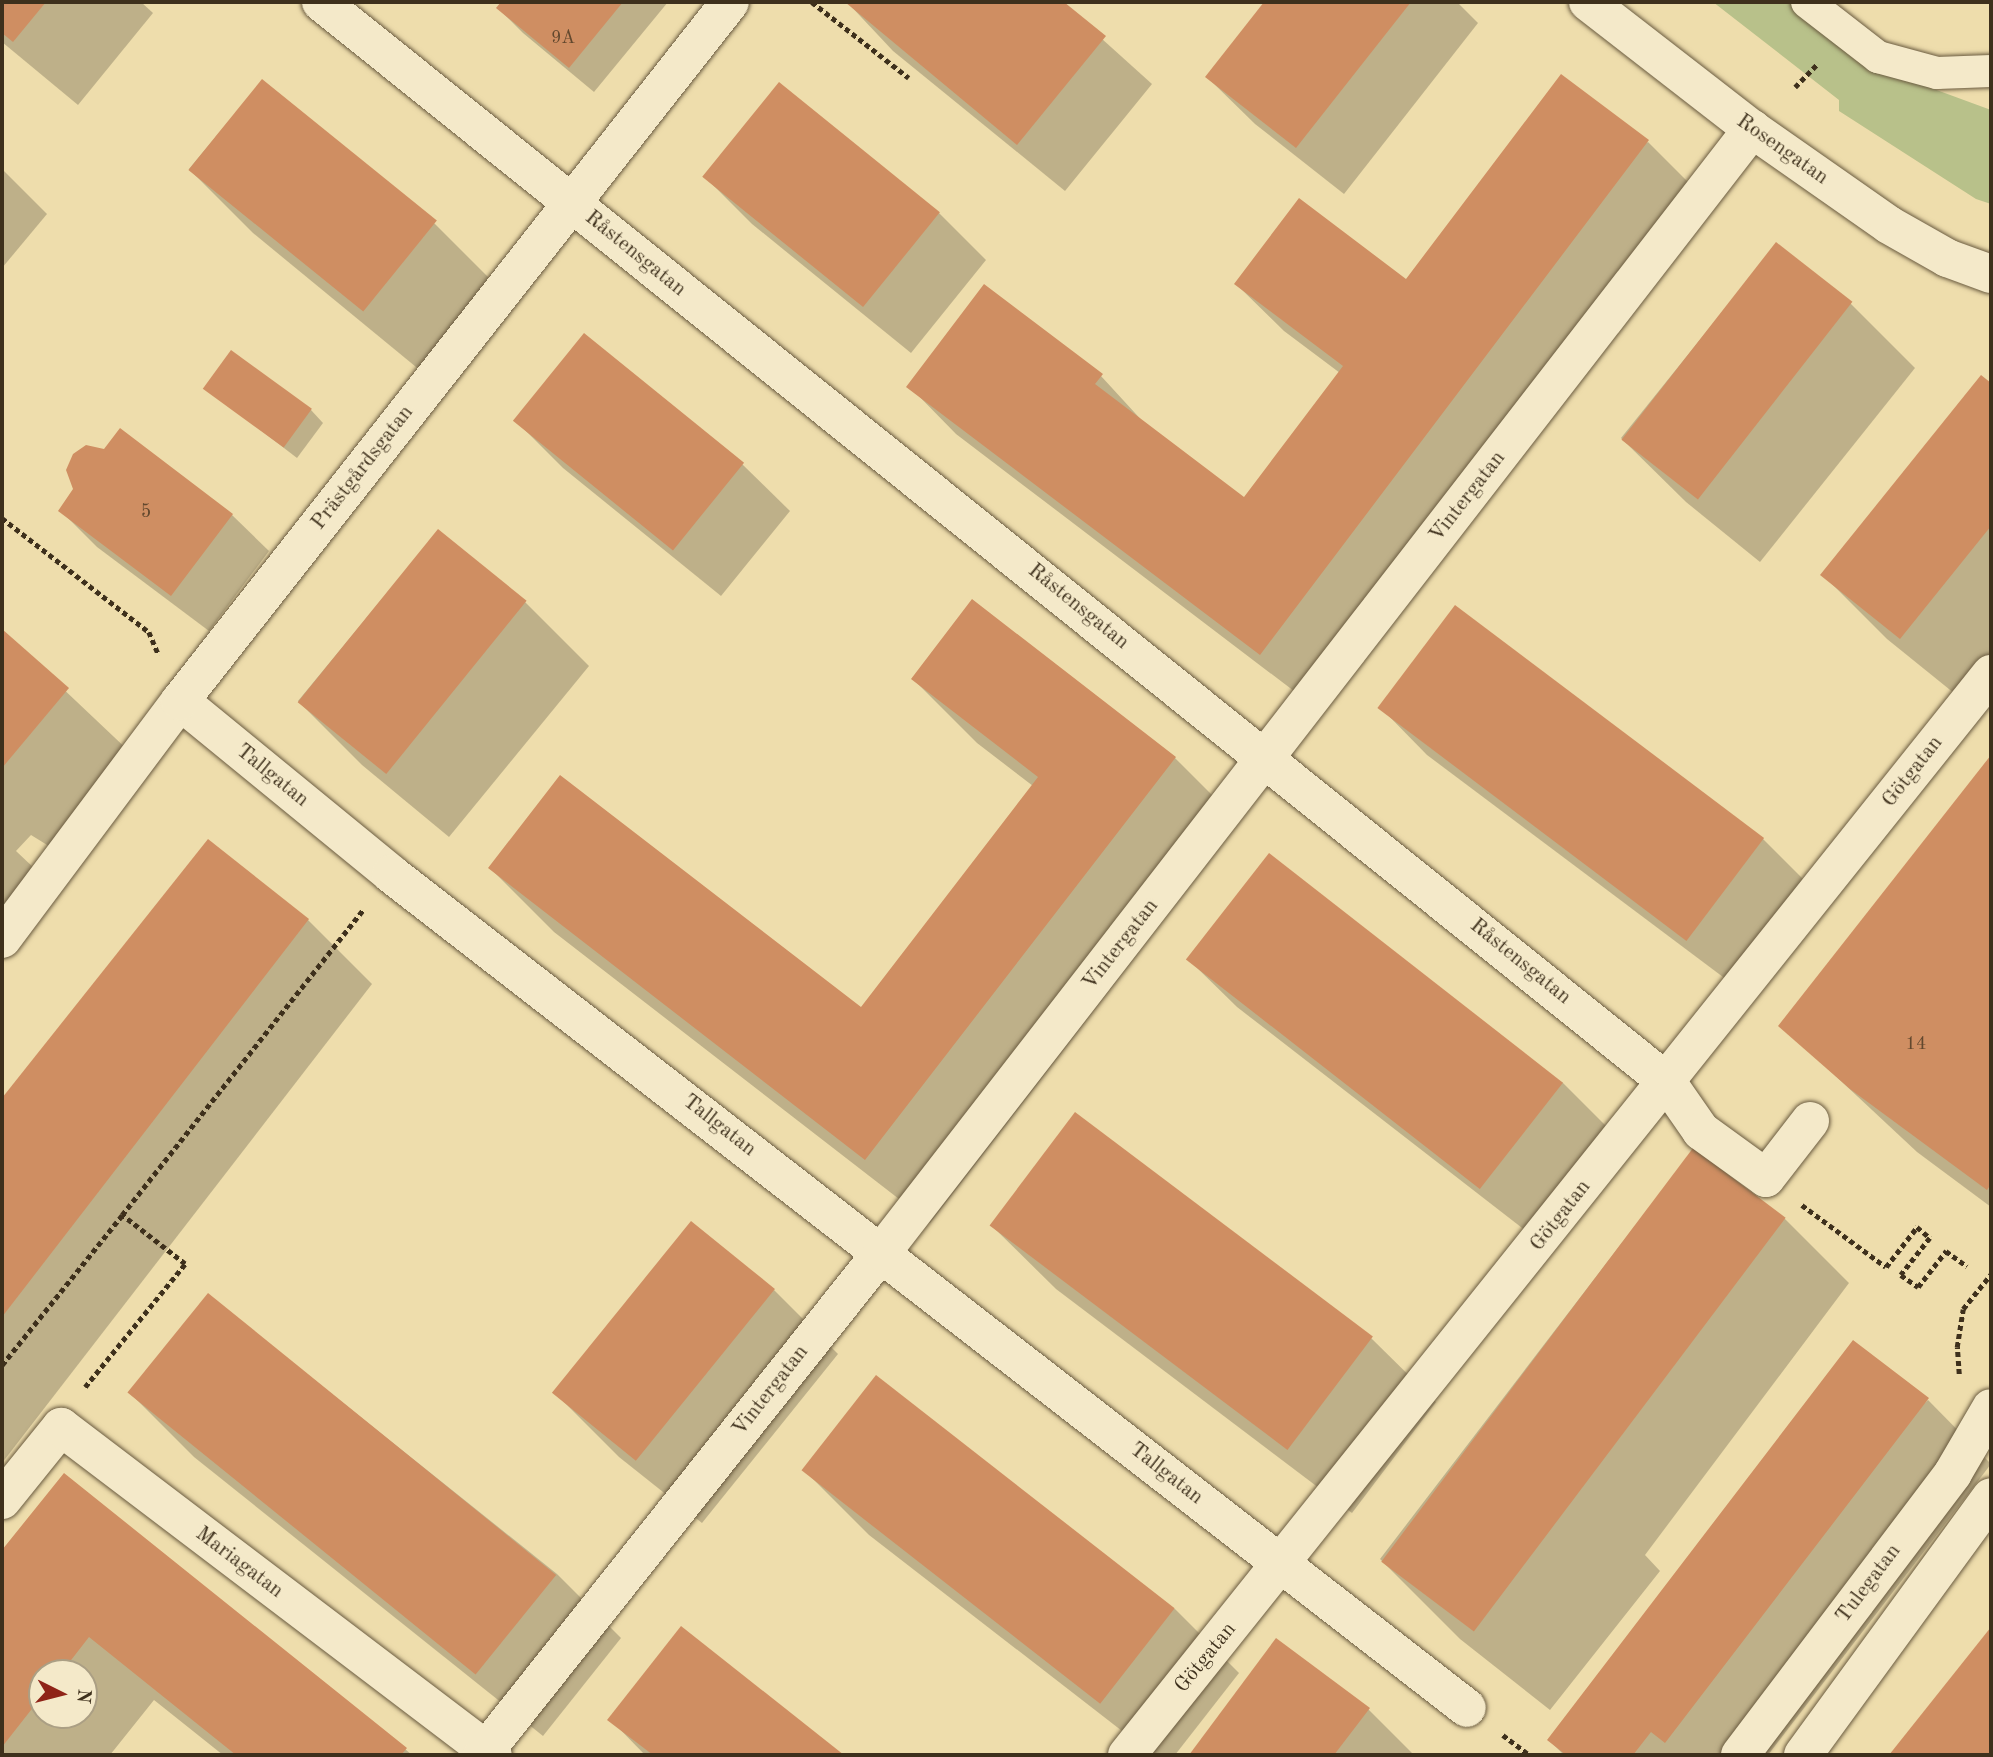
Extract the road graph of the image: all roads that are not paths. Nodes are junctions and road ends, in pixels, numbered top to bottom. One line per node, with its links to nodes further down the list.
1 (321, 2): 7 (street, Råstensgatan)
2 (730, 2): 7 (street, Prästgårdsgatan)
3 (1588, 2): 6 (street, Rosengatan)
4 (1807, 2): 5 (lane)
5 (1991, 71)
6 (1752, 129): 8 (street, Rosengatan); 11 (street, Vintergatan)
7 (572, 203): 10 (street, Prästgårdsgatan); 11 (street, Råstensgatan)
8 (1991, 274)
9 (1991, 674): 13 (street, Götgatan)
10 (180, 701): 12 (street, Prästgårdsgatan); 15 (street, Tallgatan)
11 (1267, 757): 13 (street, Råstensgatan); 15 (street, Vintergatan)
12 (2, 939)
13 (1667, 1082): 14 (street, Råstensgatan); 19 (street, Götgatan)
14 (1810, 1121)
15 (882, 1252): 19 (street, Tallgatan); 21 (street, Vintergatan)
16 (1991, 1408): 23 (street, Tulegatan)
17 (1991, 1497): 24 (street)
18 (2, 1500): 21 (street, Mariagatan)
19 (1282, 1566): 20 (street, Tallgatan); 22 (street, Götgatan)
20 (1467, 1708)
21 (487, 1754)
22 (1127, 1755)
23 (1740, 1755)
24 (1803, 1755)

